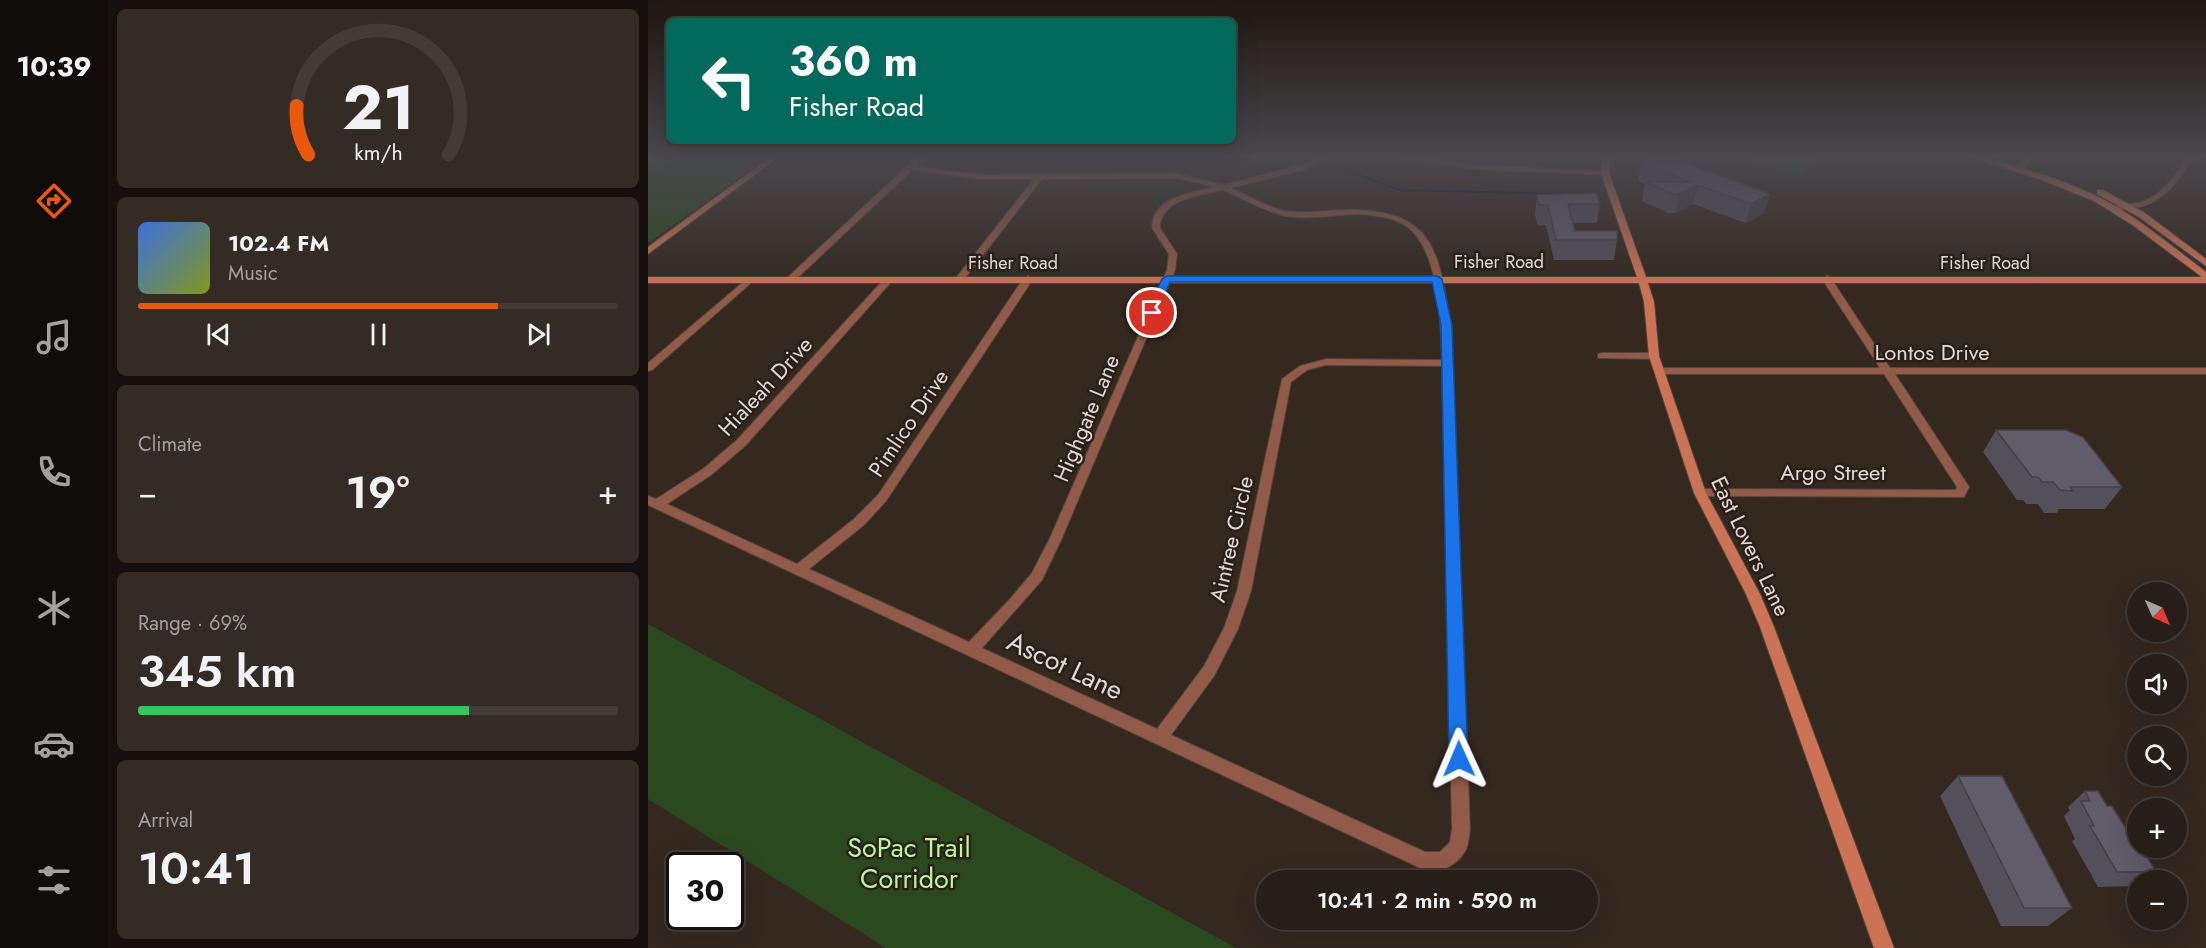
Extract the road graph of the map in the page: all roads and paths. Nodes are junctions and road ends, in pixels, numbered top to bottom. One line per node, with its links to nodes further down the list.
1 (716, 201): 12 (street)
2 (875, 201): 23 (street)
3 (1021, 201): 24 (street)
4 (1175, 201): 17 (street, Highgate Lane)
5 (1256, 201): 18 (street)
6 (1615, 201): 19 (street, East Lovers Lane)
7 (2099, 201): 11 (street)
8 (2116, 201): 10 (street)
9 (2153, 201): 10 (street)
10 (2129, 207): 11 (street); 13 (street)
11 (2113, 208): 14 (street)
12 (648, 251)
13 (2206, 263)
14 (2206, 278): 20 (street, Fisher Road)
15 (889, 279): 23 (street, Fisher Road); 24 (street, Fisher Road); 33 (street, Hialeah Drive)
16 (1028, 279): 17 (street, Fisher Road); 24 (street, Fisher Road); 34 (street, Pimlico Drive)
17 (1167, 279): 18 (street, Fisher Road); 35 (street, Highgate Lane)
18 (1437, 279): 19 (street, Fisher Road); 27 (street)
19 (1642, 279): 20 (street, Fisher Road); 26 (street, East Lovers Lane)
20 (1827, 279): 30 (street)
21 (648, 280): 22 (street, Fisher Road)
22 (749, 280): 23 (street, Fisher Road); 28 (street)
23 (790, 280)
24 (959, 280)
25 (1602, 356): 26 (street)
26 (1654, 356): 29 (street, East Lovers Lane)
27 (1448, 363): 36 (street, Aintree Circle); 36 (street, Ascot Lane)
28 (648, 368)
29 (1659, 371): 30 (street, Lontos Drive); 32 (street, East Lovers Lane)
30 (1888, 371): 31 (street, Lontos Drive); 32 (street, Argo Street)
31 (2206, 371)
32 (1700, 493): 37 (street, East Lovers Lane)
33 (653, 502): 34 (street, Ascot Lane)
34 (800, 569): 35 (street, Ascot Lane)
35 (970, 651): 36 (street, Ascot Lane)
36 (1160, 738)
37 (1884, 948)

